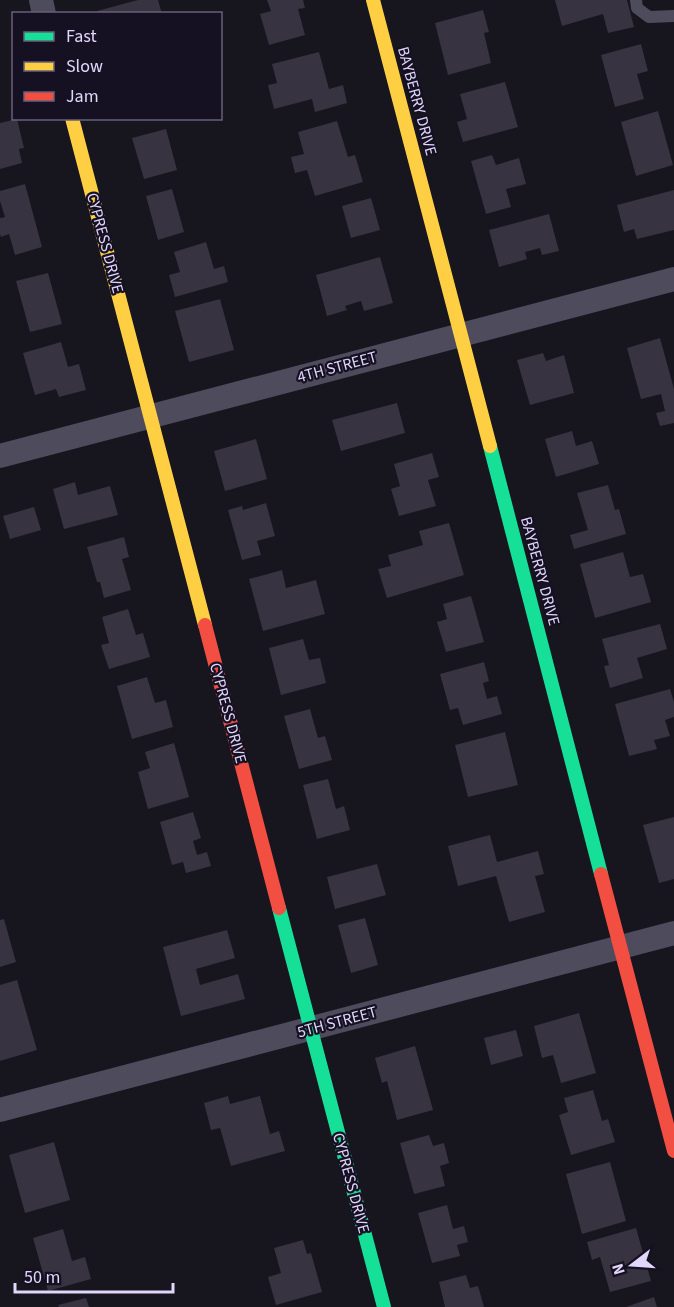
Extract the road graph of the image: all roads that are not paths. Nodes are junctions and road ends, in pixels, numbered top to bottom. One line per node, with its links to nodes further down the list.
1 (373, 0): 6 (street, BAYBERRY DRIVE)
2 (636, 0): 3 (lane)
3 (674, 16)
4 (73, 120): 7 (street, CYPRESS DRIVE)
5 (674, 279): 6 (street, 4TH STREET)
6 (461, 335): 7 (street, 4TH STREET); 10 (street, BAYBERRY DRIVE)
7 (150, 416): 8 (street, 4TH STREET); 11 (street, CYPRESS DRIVE)
8 (0, 456)
9 (674, 933): 10 (street, 5TH STREET)
10 (621, 947): 11 (street, 5TH STREET); 13 (street, BAYBERRY DRIVE)
11 (311, 1028): 12 (street, 5TH STREET); 14 (street, CYPRESS DRIVE)
12 (0, 1110)
13 (674, 1151)
14 (384, 1307)

